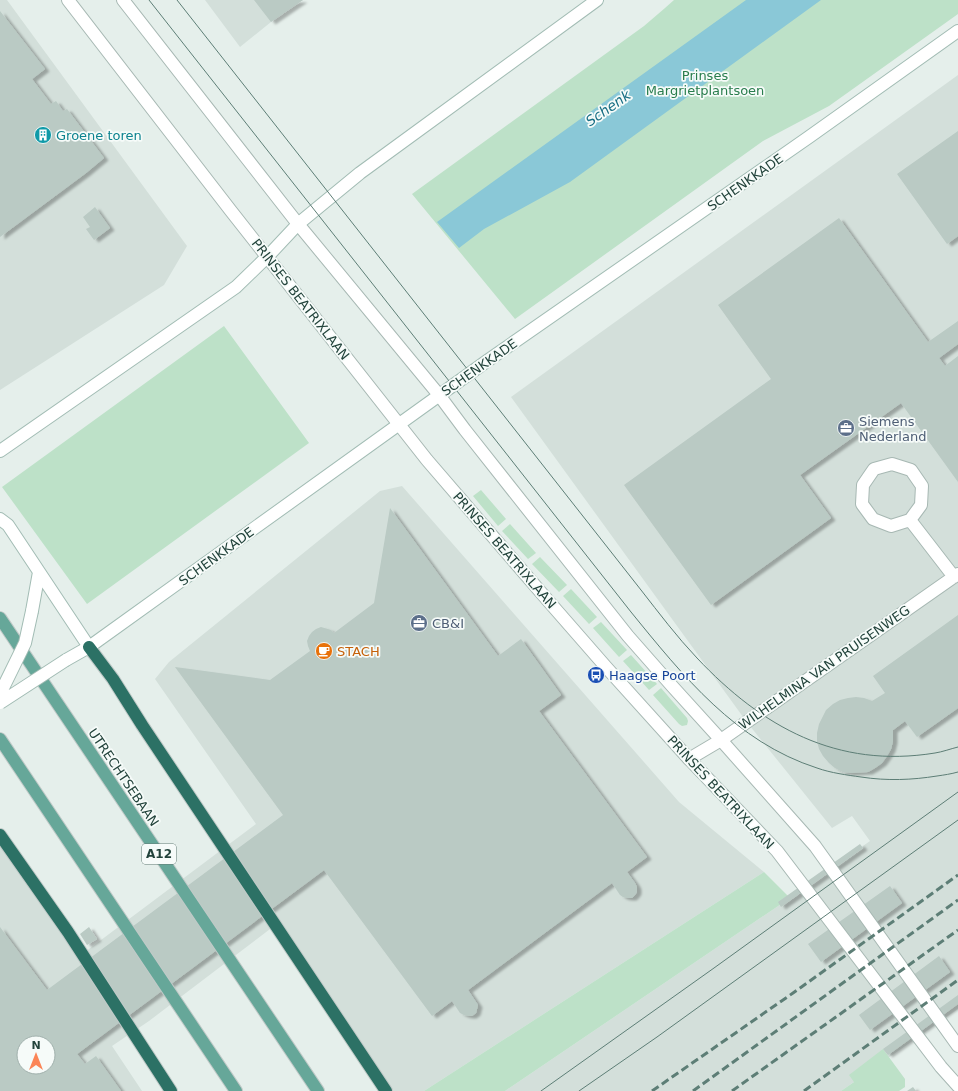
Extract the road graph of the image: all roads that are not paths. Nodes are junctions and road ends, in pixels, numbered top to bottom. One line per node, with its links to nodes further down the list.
1 (68, 0): 6 (street, PRINSES BEATRIXLAAN)
2 (123, 0): 5 (street)
3 (597, 0): 5 (street)
4 (958, 31): 7 (street, SCHENKKADE)
5 (298, 224): 6 (street); 7 (street)
6 (268, 256): 8 (street, PRINSES BEATRIXLAAN); 9 (street)
7 (439, 395): 8 (street, SCHENKKADE); 19 (street)
8 (400, 423): 15 (street, SCHENKKADE); 20 (street, PRINSES BEATRIXLAAN)
9 (0, 451)
10 (0, 519): 12 (street)
11 (910, 520): 11 (street); 13 (street)
12 (39, 572): 15 (street); 16 (street, bridge)
13 (956, 575): 19 (street, WILHELMINA VAN PRUISENWEG)
14 (0, 618): 26 (main road, UTRECHTSEBAAN / A12)
15 (89, 647): 17 (street, SCHENKKADE, bridge); 27 (highway)
16 (0, 694)
17 (0, 703)
18 (0, 739): 25 (main road)
19 (721, 740): 20 (street, WILHELMINA VAN PRUISENWEG); 22 (street)
20 (689, 759): 23 (street, PRINSES BEATRIXLAAN)
21 (0, 835): 24 (highway)
22 (958, 1046)
23 (958, 1086)
24 (171, 1091)
25 (236, 1091)
26 (318, 1091)
27 (386, 1091)

